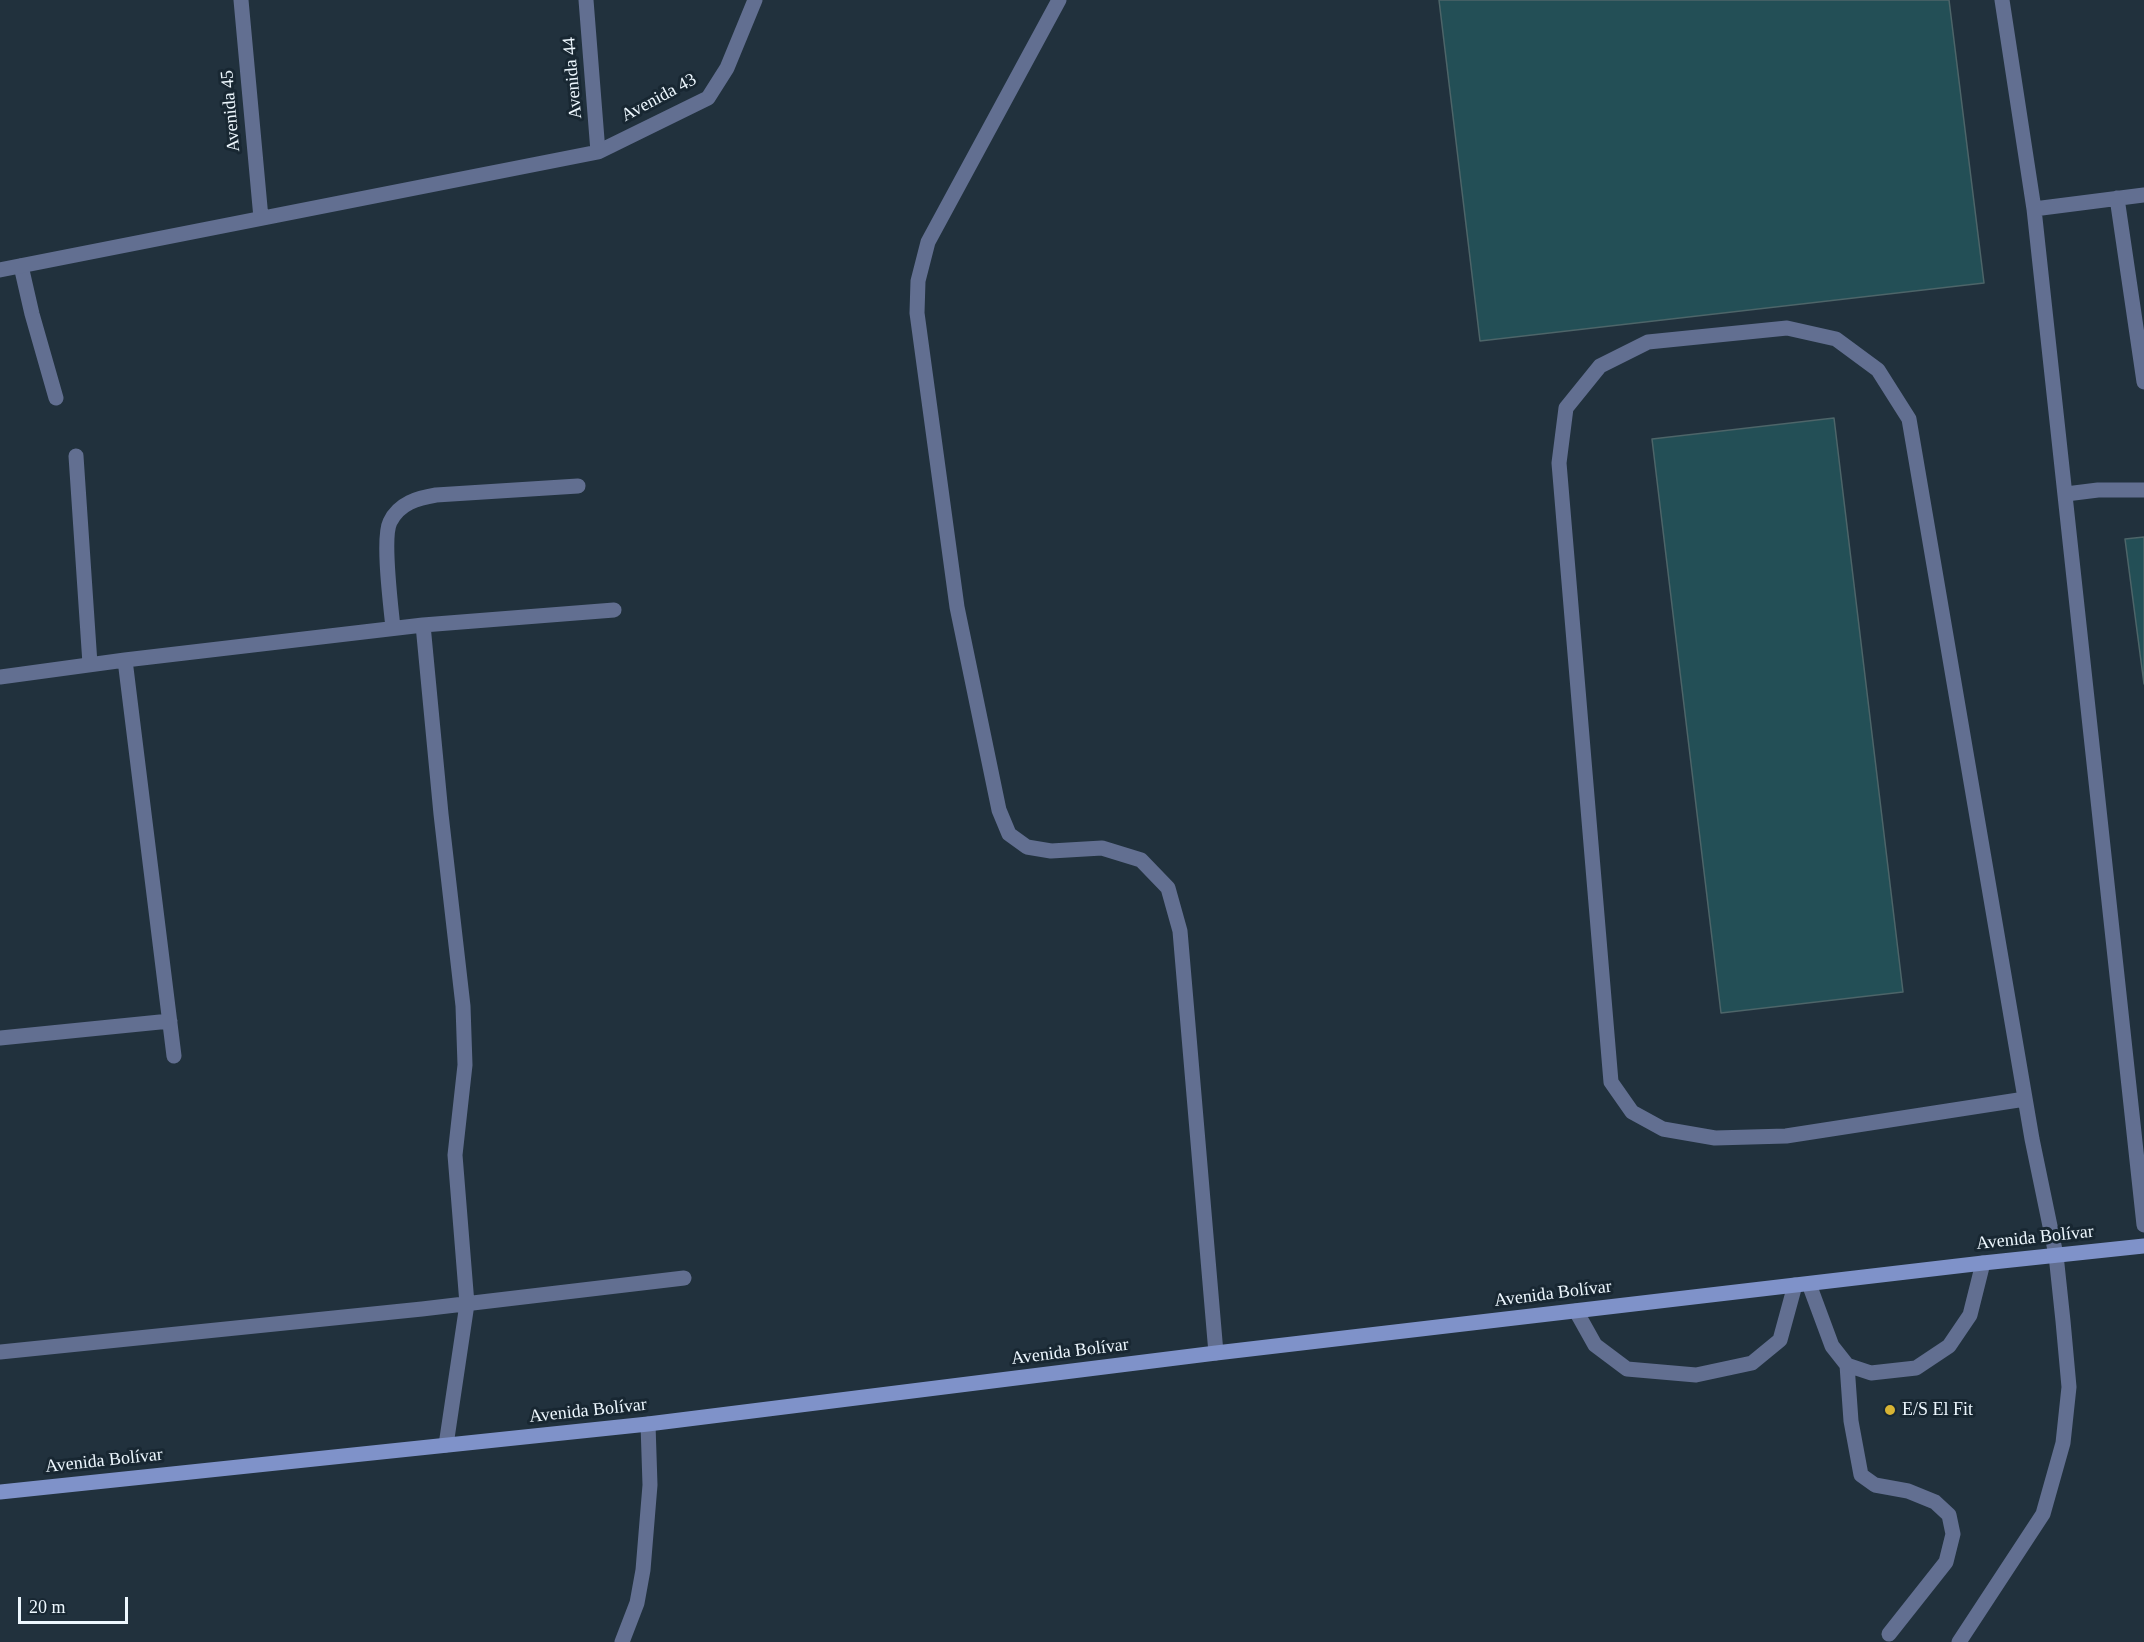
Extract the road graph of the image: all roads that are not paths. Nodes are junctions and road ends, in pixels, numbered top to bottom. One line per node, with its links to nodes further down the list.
1 (241, 0): 10 (street, Avenida 45)
2 (586, 0): 6 (street, Avenida 44)
3 (755, 0): 6 (street, Avenida 43)
4 (1059, 0): 38 (street)
5 (2002, 0): 9 (street)
6 (598, 152): 10 (street, Avenida 43)
7 (2144, 195): 8 (street)
8 (2117, 198): 9 (street); 13 (street)
9 (2034, 209): 18 (street)
10 (261, 218): 11 (street, Avenida 43)
11 (21, 266): 12 (street, Avenida 43); 14 (street)
12 (0, 270)
13 (2144, 382)
14 (56, 398)
15 (76, 456): 23 (street)
16 (578, 486): 21 (street)
17 (2144, 490): 18 (street)
18 (2066, 494): 29 (street)
19 (614, 610): 20 (street)
20 (423, 625): 21 (street); 35 (street)
21 (393, 628): 22 (street)
22 (125, 660): 23 (street); 25 (street)
23 (90, 664): 24 (street)
24 (0, 677)
25 (171, 1021): 26 (street); 27 (street)
26 (0, 1038)
27 (174, 1056)
28 (2025, 1099): 28 (street); 31 (street)
29 (2144, 1225)
30 (2144, 1246): 31 (main road, Avenida Bolívar)
31 (2056, 1255): 32 (main road, Avenida Bolívar); 45 (street)
32 (1983, 1263): 34 (main road, Avenida Bolívar); 39 (street)
33 (684, 1278): 35 (street)
34 (1802, 1284): 36 (main road, Avenida Bolívar); 36 (street); 39 (street)
35 (467, 1304): 37 (street); 41 (street)
36 (1576, 1311): 38 (main road, Avenida Bolívar)
37 (0, 1352)
38 (1216, 1353): 40 (main road, Avenida Bolívar)
39 (1847, 1365): 43 (street)
40 (648, 1424): 41 (main road, Avenida Bolívar); 44 (street)
41 (446, 1445): 42 (main road, Avenida Bolívar)
42 (0, 1492)
43 (1889, 1634)
44 (622, 1642)
45 (1959, 1642)

